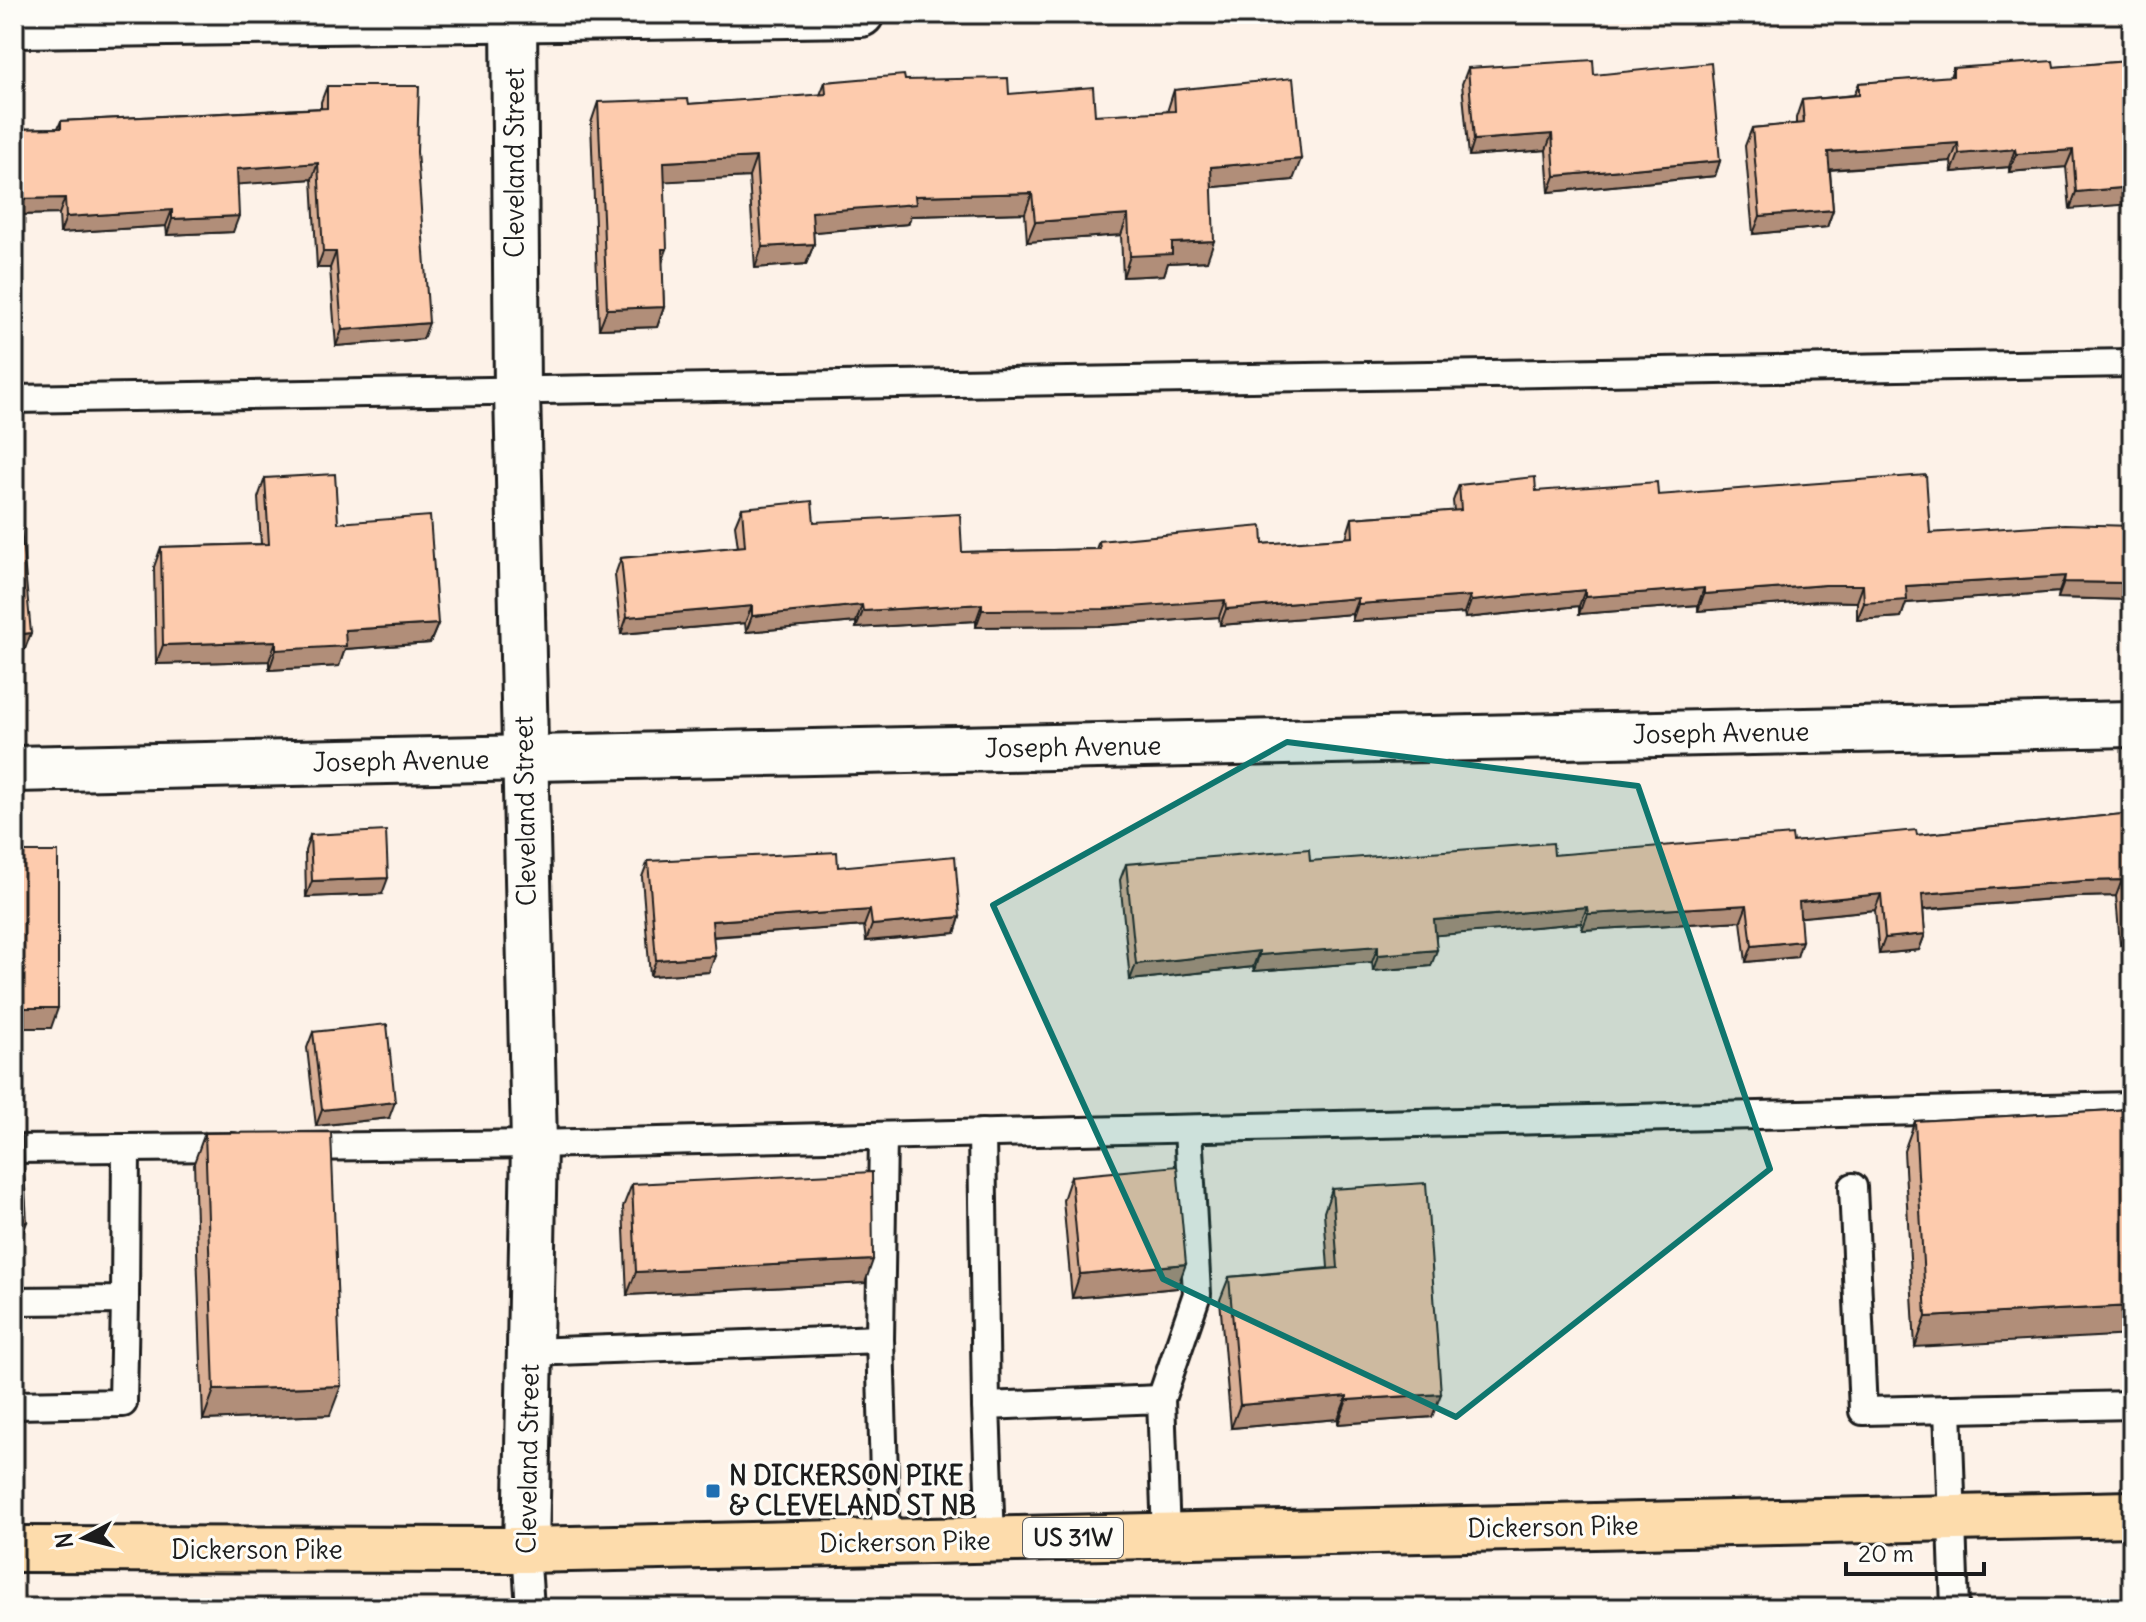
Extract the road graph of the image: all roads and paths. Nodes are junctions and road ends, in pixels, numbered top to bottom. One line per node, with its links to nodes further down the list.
1 (861, 14): 2 (street)
2 (514, 17): 3 (street); 6 (street, Cleveland Street)
3 (129, 18): 4 (street)
4 (14, 25)
5 (2132, 363): 6 (lane)
6 (517, 391): 7 (lane); 9 (street, Cleveland Street)
7 (14, 399)
8 (2132, 724): 9 (street, Joseph Avenue)
9 (524, 759): 10 (street, Joseph Avenue); 15 (street, Cleveland Street)
10 (14, 769)
11 (2132, 1106): 12 (lane)
12 (1188, 1129): 13 (lane); 23 (lane)
13 (982, 1133): 14 (lane); 26 (lane)
14 (883, 1136): 15 (lane); 21 (lane)
15 (534, 1144): 16 (lane); 22 (street, Cleveland Street)
16 (126, 1148): 17 (lane); 19 (lane)
17 (14, 1149)
18 (1853, 1187): 27 (lane)
19 (125, 1300): 20 (lane); 24 (lane)
20 (14, 1301)
21 (880, 1339): 22 (lane); 32 (lane)
22 (530, 1352): 34 (street, Cleveland Street)
23 (1161, 1399): 26 (lane); 30 (lane)
24 (14, 1405)
25 (2132, 1405): 27 (lane)
26 (986, 1406): 31 (lane)
27 (1948, 1409): 29 (lane)
28 (2132, 1514): 29 (main road, Dickerson Pike / US 31W)
29 (1952, 1518): 30 (main road, Dickerson Pike / US 31W); 36 (lane)
30 (1166, 1536): 31 (main road, Dickerson Pike / US 31W)
31 (991, 1540): 32 (main road, Dickerson Pike / US 31W)
32 (886, 1542): 34 (main road, Dickerson Pike / US 31W)
33 (14, 1549): 34 (main road, Dickerson Pike / US 31W)
34 (526, 1550): 35 (lane, Cleveland Street)
35 (530, 1608)
36 (1955, 1608)

